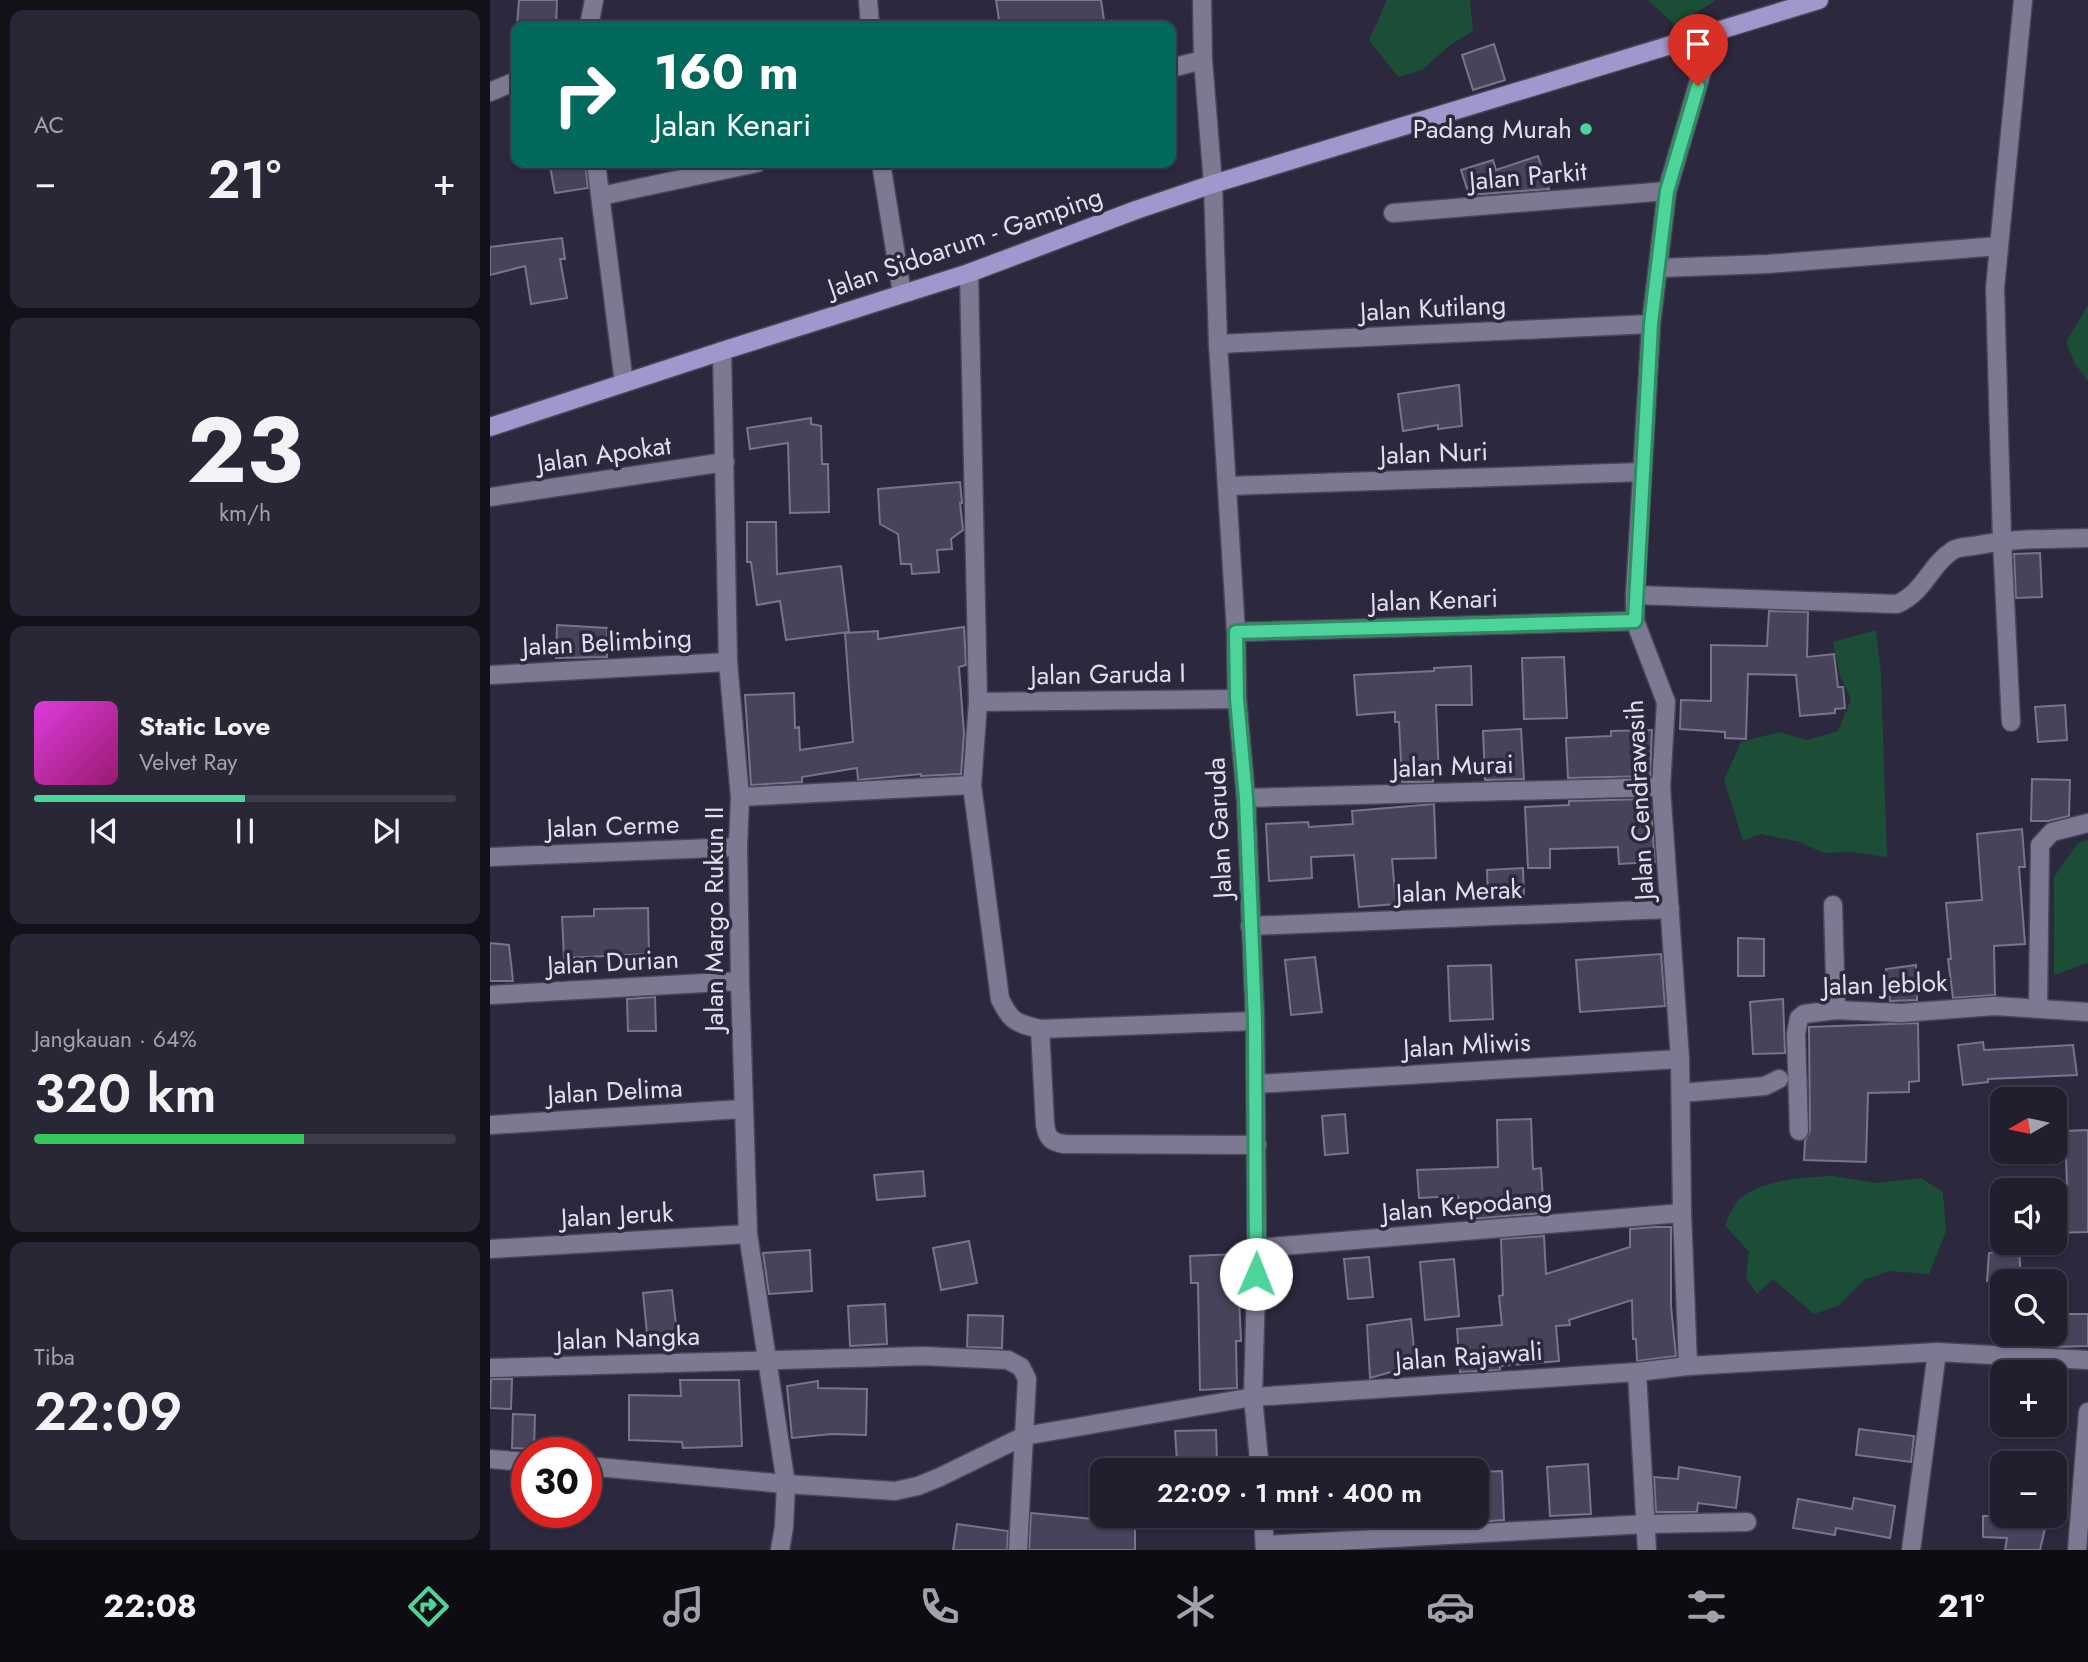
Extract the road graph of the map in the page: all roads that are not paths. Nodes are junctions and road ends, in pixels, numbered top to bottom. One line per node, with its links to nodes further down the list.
1 (594, 0): 6 (street)
2 (868, 0): 7 (street)
3 (1202, 0): 9 (street, Jalan Garuda)
4 (2022, 0): 20 (street)
5 (1813, 1): 8 (main road, Jalan Sidoarum - Gamping)
6 (590, 21)
7 (870, 21)
8 (1713, 33): 16 (main road, Jalan Sidoarum - Gamping); 17 (street, Jalan Cendrawasih)
9 (1203, 60): 10 (street); 16 (street, Jalan Garuda)
10 (1176, 67)
11 (511, 83): 12 (street)
12 (490, 92)
13 (597, 168): 18 (street)
14 (733, 168): 18 (street)
15 (882, 168): 23 (street)
16 (1213, 184): 22 (main road, Jalan Sidoarum - Gamping); 25 (street, Jalan Garuda)
17 (1667, 191): 19 (street, Jalan Parkit); 21 (street, Jalan Cendrawasih)
18 (601, 196): 27 (street)
19 (1393, 213)
20 (1999, 246): 21 (street); 34 (street)
21 (1658, 268): 24 (street, Jalan Cendrawasih)
22 (969, 273): 23 (main road, Jalan Sidoarum - Gamping); 41 (street)
23 (902, 293): 26 (main road, Jalan Sidoarum - Gamping)
24 (1651, 324): 25 (street, Jalan Kutilang); 30 (street, Jalan Cendrawasih)
25 (1218, 344): 31 (street, Jalan Garuda)
26 (722, 351): 27 (main road, Jalan Sidoarum - Gamping); 29 (street, Jalan Margo Rukun II)
27 (624, 383): 28 (main road, Jalan Sidoarum - Gamping)
28 (490, 427)
29 (725, 462): 32 (street, Jalan Apokat); 38 (street, Jalan Margo Rukun II)
30 (1642, 472): 31 (street, Jalan Nuri); 35 (street, Jalan Cendrawasih)
31 (1227, 486): 37 (street, Jalan Garuda)
32 (490, 497)
33 (2088, 538): 34 (street)
34 (2002, 540): 35 (street); 42 (street)
35 (1635, 595): 36 (street, Jalan Cendrawasih)
36 (1635, 621): 37 (street, Jalan Kenari); 44 (street, Jalan Cendrawasih)
37 (1236, 632): 40 (street, Jalan Garuda)
38 (728, 662): 39 (street, Jalan Belimbing); 45 (street, Jalan Margo Rukun II)
39 (490, 675)
40 (1237, 699): 41 (street, Jalan Garuda I); 46 (street, Jalan Garuda)
41 (978, 702): 43 (street)
42 (2011, 722)
43 (972, 785): 45 (street); 59 (street)
44 (1661, 787): 46 (street, Jalan Murai); 51 (street, Jalan Cendrawasih)
45 (740, 797): 48 (street, Jalan Margo Rukun II)
46 (1246, 798): 52 (street, Jalan Garuda)
47 (2088, 823): 55 (street)
48 (738, 847): 49 (street, Jalan Cerme); 53 (street, Jalan Margo Rukun II)
49 (490, 857)
50 (1833, 905): 56 (street)
51 (1670, 909): 52 (street, Jalan Merak); 60 (street, Jalan Cendrawasih)
52 (1250, 926): 58 (street, Jalan Garuda)
53 (740, 981): 54 (street, Jalan Durian); 64 (street, Jalan Margo Rukun II)
54 (490, 995)
55 (2038, 1008): 56 (street, Jalan Jeblok); 57 (street, Jalan Jeblok)
56 (1836, 1010): 66 (street, Jalan Jeblok)
57 (2088, 1012)
58 (1255, 1021): 59 (street); 62 (street, Jalan Garuda)
59 (1040, 1029): 67 (street)
60 (1680, 1059): 62 (street, Jalan Mliwis); 63 (street, Jalan Cendrawasih)
61 (1779, 1079): 63 (street)
62 (1256, 1084): 67 (street, Jalan Garuda)
63 (1681, 1093): 68 (street, Jalan Cendrawasih)
64 (742, 1109): 65 (street, Jalan Delima); 69 (street, Jalan Margo Rukun II)
65 (490, 1125)
66 (1799, 1130)
67 (1257, 1145): 70 (street, Jalan Garuda)
68 (1682, 1213): 70 (street, Jalan Kepodang); 75 (street, Jalan Cendrawasih)
69 (748, 1234): 71 (street, Jalan Jeruk); 73 (street, Jalan Margo Rukun II)
70 (1257, 1248): 78 (street, Jalan Garuda)
71 (490, 1249)
72 (1937, 1352): 74 (street, Jalan Rajawali); 75 (street, Jalan Rajawali); 93 (street)
73 (768, 1359): 76 (street, Jalan Nangka); 80 (street, Jalan Nangka); 85 (street, Jalan Margo Rukun II)
74 (2088, 1360)
75 (1688, 1366): 77 (street, Jalan Rajawali)
76 (490, 1368)
77 (1637, 1372): 78 (street, Jalan Rajawali); 87 (street)
78 (1254, 1397): 80 (street, Jalan Rajawali); 81 (street, Jalan Garuda)
79 (2088, 1412): 94 (street)
80 (1024, 1436): 85 (street, Jalan Rajawali); 91 (street, Jalan Nangka)
81 (1259, 1458)
82 (490, 1460): 83 (street)
83 (511, 1461)
84 (602, 1467): 85 (street, Jalan Rajawali)
85 (786, 1485): 90 (street, Jalan Margo Rukun II)
86 (1747, 1522): 87 (street)
87 (1646, 1524): 89 (street); 92 (street)
88 (1264, 1528): 89 (street)
89 (1265, 1548)
90 (780, 1550)
91 (1018, 1550)
92 (1647, 1550)
93 (1911, 1550)
94 (2077, 1550)

